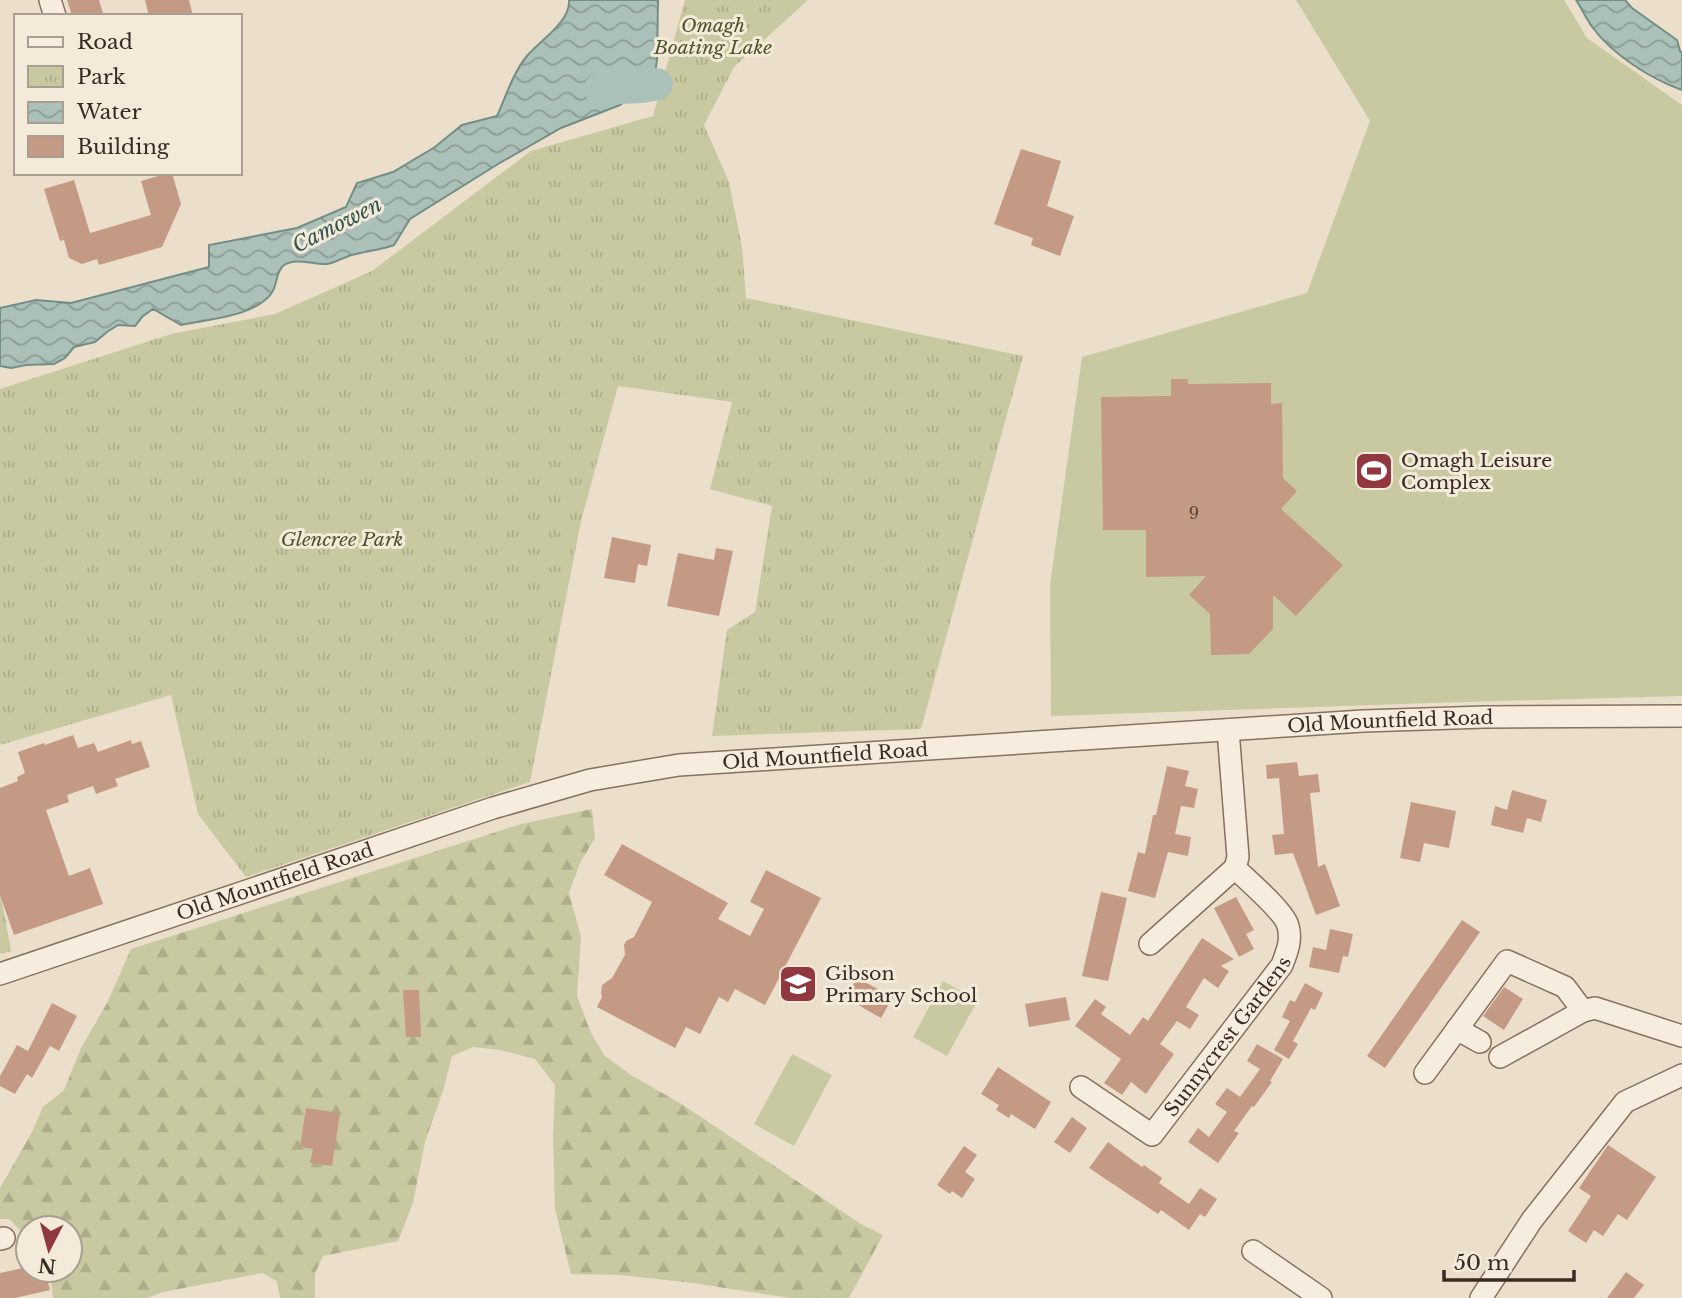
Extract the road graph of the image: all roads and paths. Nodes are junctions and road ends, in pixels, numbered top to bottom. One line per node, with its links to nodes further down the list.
1 (1682, 716): 2 (street, Old Mountfield Road)
2 (1228, 730): 3 (street); 5 (street, Old Mountfield Road)
3 (1235, 868): 4 (street); 13 (street, Sunnycrest Gardens)
4 (1150, 944)
5 (0, 974)
6 (1583, 1011): 7 (street); 8 (street); 10 (street)
7 (1457, 1029): 9 (street); 11 (street)
8 (1682, 1036)
9 (1480, 1042)
10 (1500, 1057)
11 (1425, 1073)
12 (1682, 1075): 16 (street)
13 (1081, 1087)
14 (1253, 1251): 15 (street)
15 (1321, 1298)
16 (1481, 1298)

